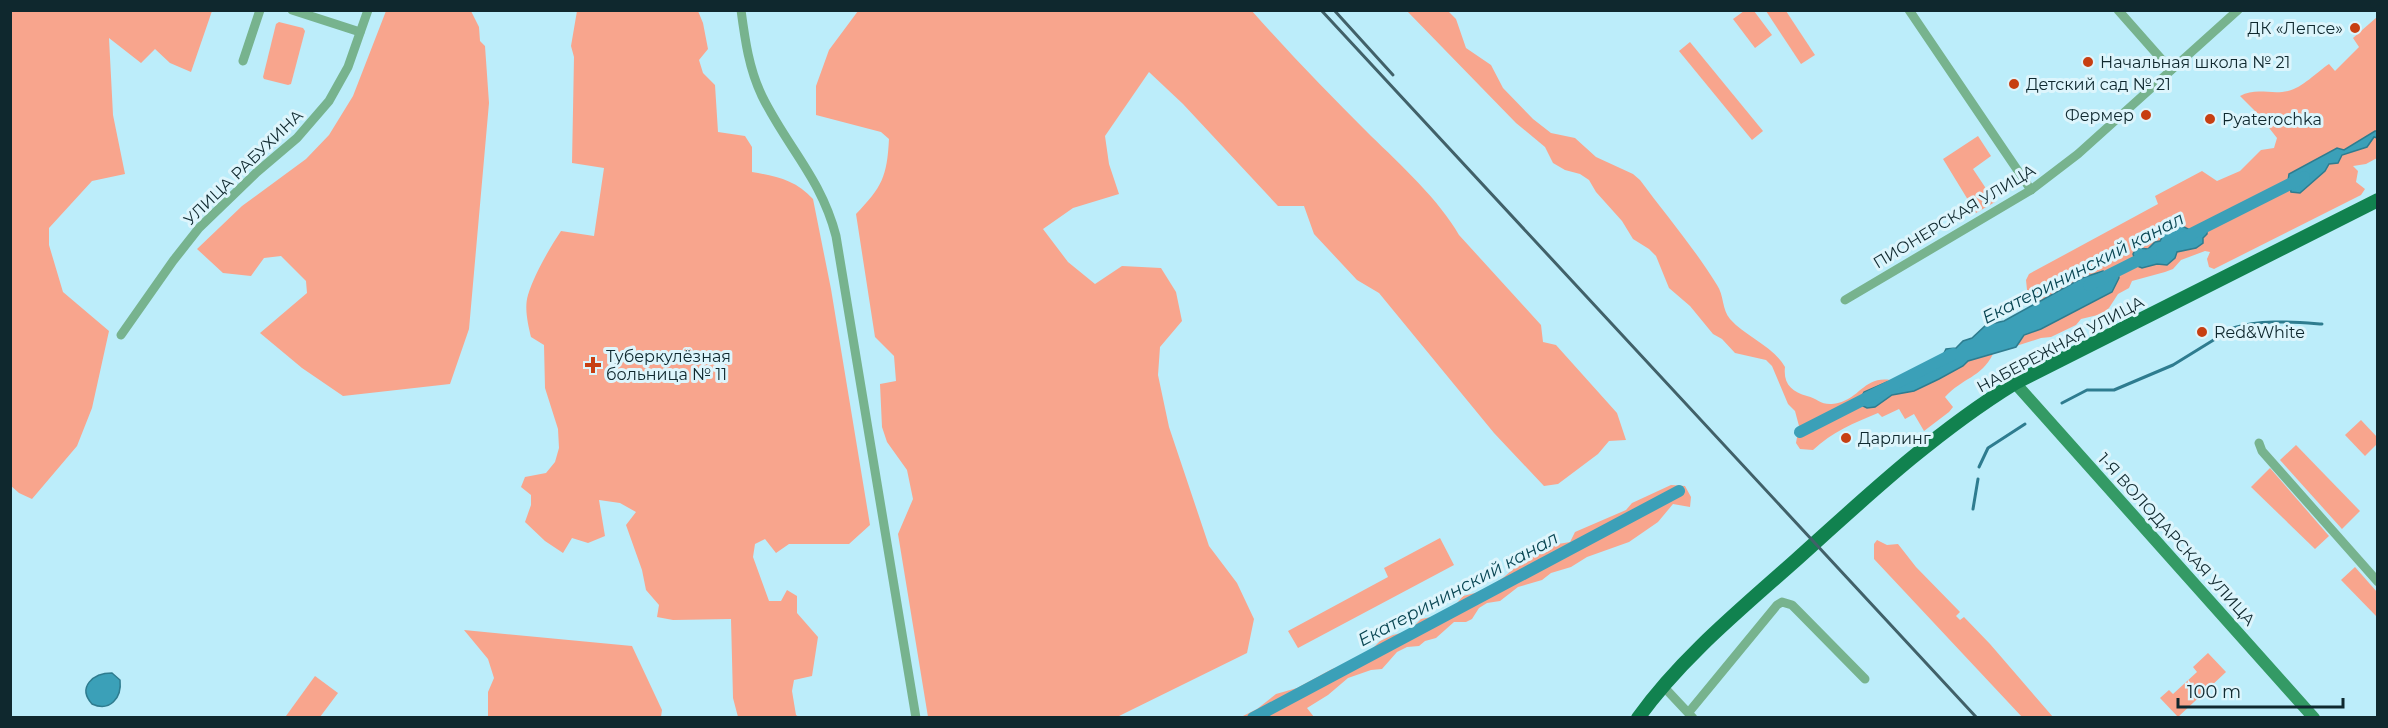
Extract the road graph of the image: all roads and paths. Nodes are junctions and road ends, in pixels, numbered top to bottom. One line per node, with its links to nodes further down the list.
1 (260, 10): 9 (street)
2 (292, 10): 8 (street)
3 (368, 10): 8 (street, УЛИЦА РАБУХИНА)
4 (741, 10): 21 (street)
5 (1909, 10): 11 (street)
6 (2118, 10): 10 (street)
7 (2238, 10): 10 (street, ПИОНЕРСКАЯ УЛИЦА)
8 (360, 32): 14 (street, УЛИЦА РАБУХИНА)
9 (243, 61)
10 (2171, 70): 11 (street, ПИОНЕРСКАЯ УЛИЦА)
11 (2031, 190): 13 (street, ПИОНЕРСКАЯ УЛИЦА)
12 (2378, 200): 15 (main road, НАБЕРЕЖНАЯ УЛИЦА)
13 (1845, 300)
14 (121, 335)
15 (2015, 383): 19 (main road, НАБЕРЕЖНАЯ УЛИЦА); 23 (street, 1-Я ВОЛОДАРСКАЯ УЛИЦА)
16 (2259, 443): 17 (street)
17 (2378, 582)
18 (1865, 679): 20 (street)
19 (1663, 686): 20 (street); 22 (main road, НАБЕРЕЖНАЯ УЛИЦА)
20 (1691, 715)
21 (916, 717)
22 (1638, 717)
23 (2314, 717)

